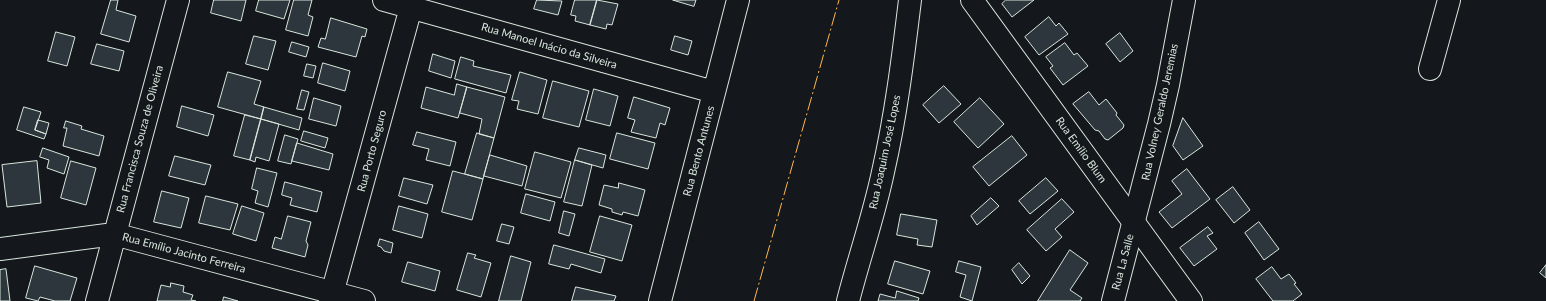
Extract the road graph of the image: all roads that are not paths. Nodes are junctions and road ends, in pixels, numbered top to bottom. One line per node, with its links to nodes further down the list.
1 (178, 0): 12 (street, Rua Francisca Souza de Oliveira)
2 (384, 0): 8 (street, Rua Manoel Inácio da Silveira)
3 (738, 0): 10 (street, Rua Bento Antunes)
4 (910, 0): 18 (street, Rua Joaquim José Lopes)
5 (972, 0): 11 (street, Rua Emílio Blum)
6 (1184, 0): 11 (street, Rua Volney Geraldo Jeremias)
7 (1449, 0): 9 (street)
8 (412, 4): 10 (street, Rua Manoel Inácio da Silveira); 14 (street, Rua Porto Seguro)
9 (1430, 69)
10 (714, 92): 17 (street, Rua Bento Antunes)
11 (1134, 223): 19 (street, Rua La Salle); 20 (street, Rua Emílio Blum)
12 (114, 234): 13 (street, Rua Emílio Jacinto Ferreira); 14 (street, Rua Emílio Jacinto Ferreira); 15 (street, Rua Francisca Souza de Oliveira)
13 (0, 249)
14 (331, 297): 16 (street, Rua Emílio Jacinto Ferreira)
15 (96, 301)
16 (364, 301)
17 (660, 301)
18 (848, 301)
19 (1113, 301)
20 (1191, 301)

